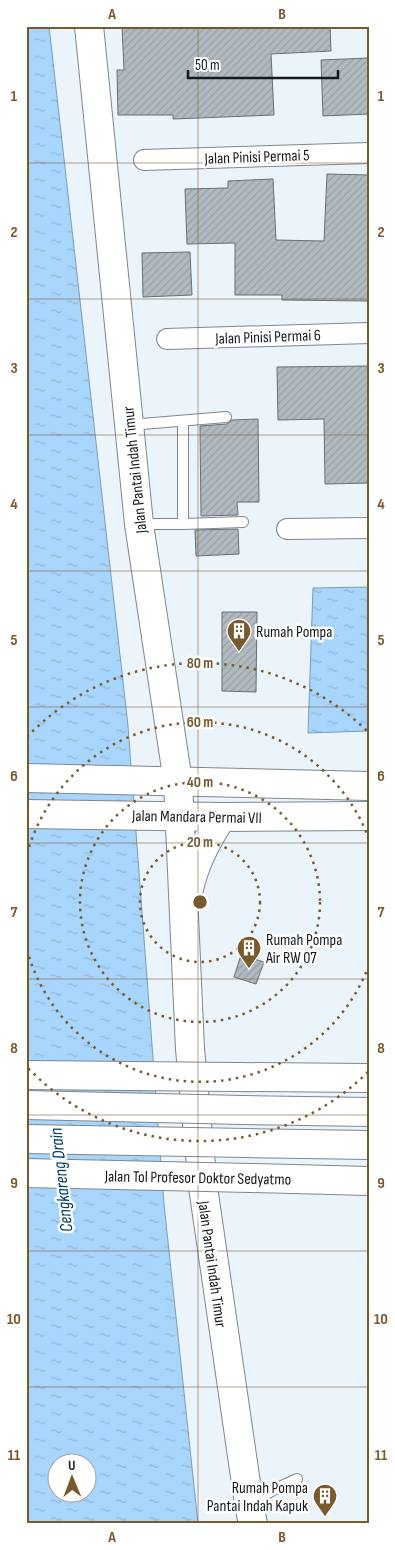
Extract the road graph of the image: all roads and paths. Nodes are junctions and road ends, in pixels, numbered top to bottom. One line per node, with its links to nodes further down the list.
1 (89, 26): 8 (main road, Jalan Pantai Indah Timur)
2 (369, 153): 3 (street, Jalan Pinisi Permai 5)
3 (144, 160)
4 (369, 333): 5 (street, Jalan Pinisi Permai 6)
5 (166, 339)
6 (226, 417): 7 (lane)
7 (183, 421): 8 (lane); 11 (lane)
8 (129, 425): 10 (main road, Jalan Pantai Indah Timur)
9 (243, 522): 11 (lane)
10 (139, 524): 11 (lane); 15 (main road, Jalan Pantai Indah Timur)
11 (183, 524)
12 (369, 528): 13 (street)
13 (287, 529)
14 (26, 778): 15 (main road, Jalan Mandara Permai VII)
15 (178, 782): 16 (main road, Jalan Mandara Permai VII); 18 (main road, Jalan Pantai Indah Timur)
16 (369, 786)
17 (26, 814): 18 (main road, Jalan Mandara Permai VII)
18 (180, 815): 19 (main road, Jalan Mandara Permai VII); 21 (main road, Jalan Pantai Indah Timur)
19 (222, 816): 20 (main road, Jalan Mandara Permai VII); 21 (main road, Jalan Pantai Indah Timur)
20 (369, 816)
21 (184, 913): 31 (main road, Jalan Pantai Indah Timur)
22 (26, 1075): 23 (main road, bridge)
23 (369, 1078)
24 (26, 1105): 25 (main road, bridge)
25 (369, 1112)
26 (26, 1139): 27 (main road, bridge)
27 (369, 1145)
28 (26, 1173): 29 (main road, Jalan Tol Profesor Doktor Sedyatmo, bridge)
29 (369, 1182)
30 (297, 1479): 31 (lane)
31 (251, 1514)

